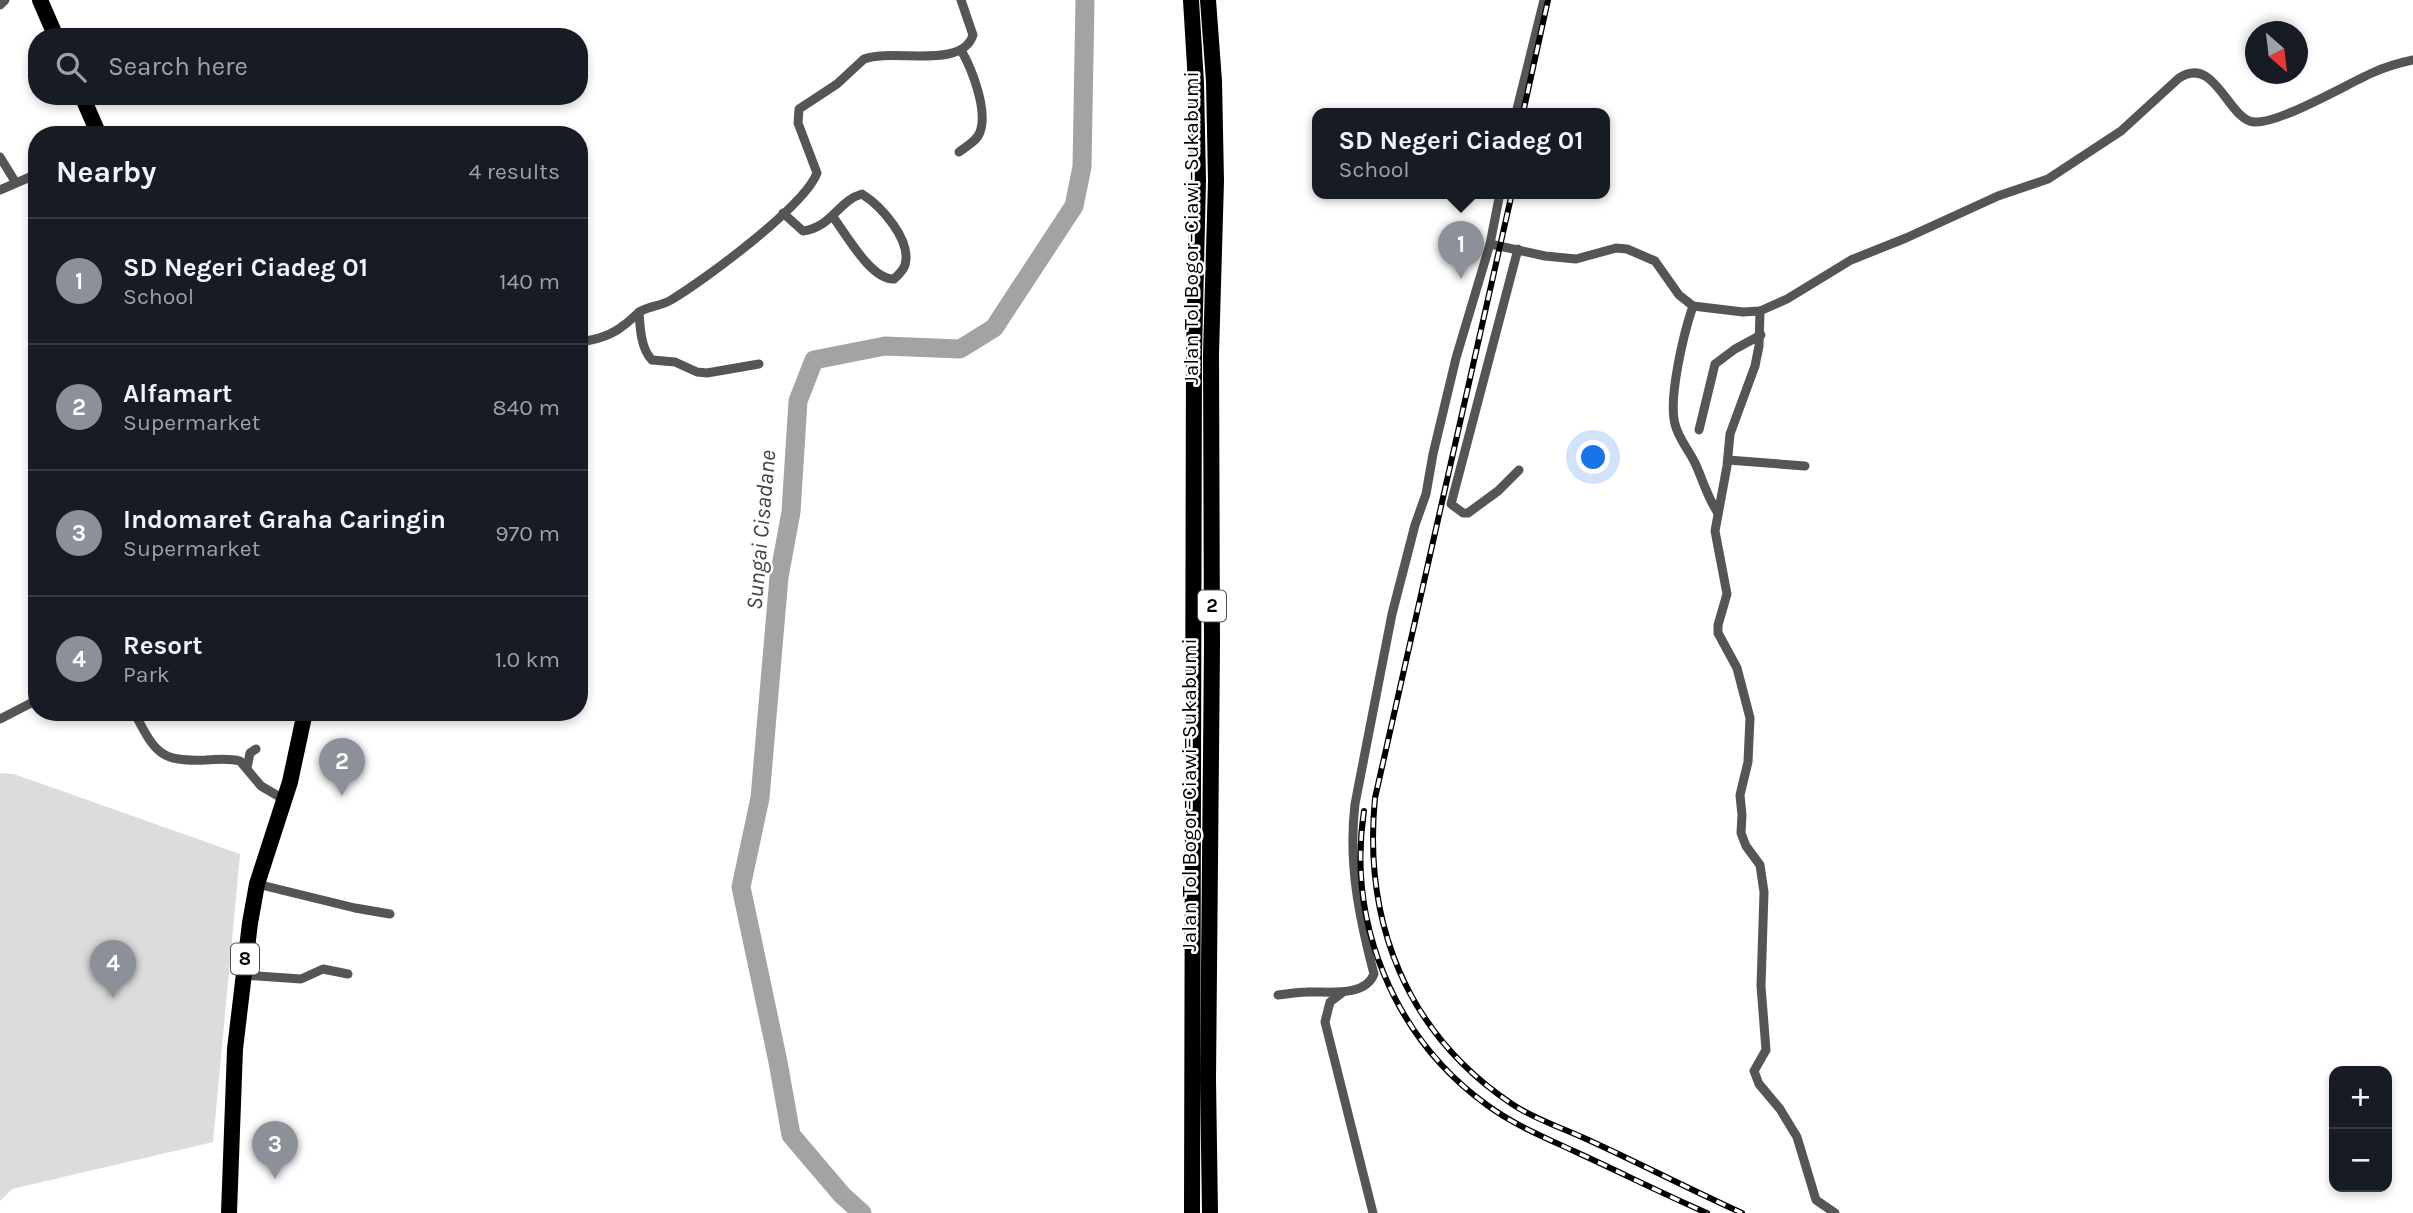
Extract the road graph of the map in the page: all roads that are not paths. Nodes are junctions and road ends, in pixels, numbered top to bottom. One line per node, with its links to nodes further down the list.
1 (5, 0): 7 (street)
2 (40, 0): 8 (highway)
3 (961, 0): 9 (street)
4 (1191, 0): 49 (highway, Jalan Tol Bogor–Ciawi–Sukabumi / 2)
5 (1208, 0): 50 (highway, Jalan Tol Bogor–Ciawi–Sukabumi / 2)
6 (1544, 0): 12 (street)
7 (0, 5)
8 (52, 28)
9 (961, 50): 14 (street); 20 (street)
10 (2413, 60): 25 (street)
11 (86, 105): 13 (highway)
12 (1517, 108)
13 (95, 126)
14 (959, 152)
15 (0, 156): 17 (street)
16 (28, 178): 17 (street)
17 (16, 183): 18 (street)
18 (0, 190)
19 (1499, 199): 22 (street)
20 (783, 214): 21 (street); 26 (street)
21 (833, 216): 21 (street)
22 (1490, 244): 23 (street); 46 (street)
23 (1518, 249): 24 (street); 33 (street)
24 (1693, 306): 25 (street); 34 (street)
25 (1760, 311): 27 (street)
26 (639, 312): 28 (street); 29 (street)
27 (1761, 335): 30 (street); 31 (street)
28 (588, 340)
29 (759, 364)
30 (1699, 429)
31 (1728, 460): 32 (street); 34 (street)
32 (1805, 466)
33 (1519, 470)
34 (1718, 513): 52 (street)
35 (28, 705): 36 (street)
36 (0, 719)
37 (139, 721): 40 (street)
38 (303, 721): 41 (highway, 8)
39 (256, 749): 40 (street)
40 (247, 768): 41 (street)
41 (285, 800): 42 (highway, 8)
42 (257, 884): 43 (street); 45 (highway, 8)
43 (390, 915)
44 (348, 974): 45 (street)
45 (242, 975): 48 (highway, 8)
46 (1342, 993): 47 (street); 51 (street)
47 (1278, 995)
48 (229, 1213)
49 (1192, 1213)
50 (1210, 1213)
51 (1373, 1213)
52 (1835, 1213)

